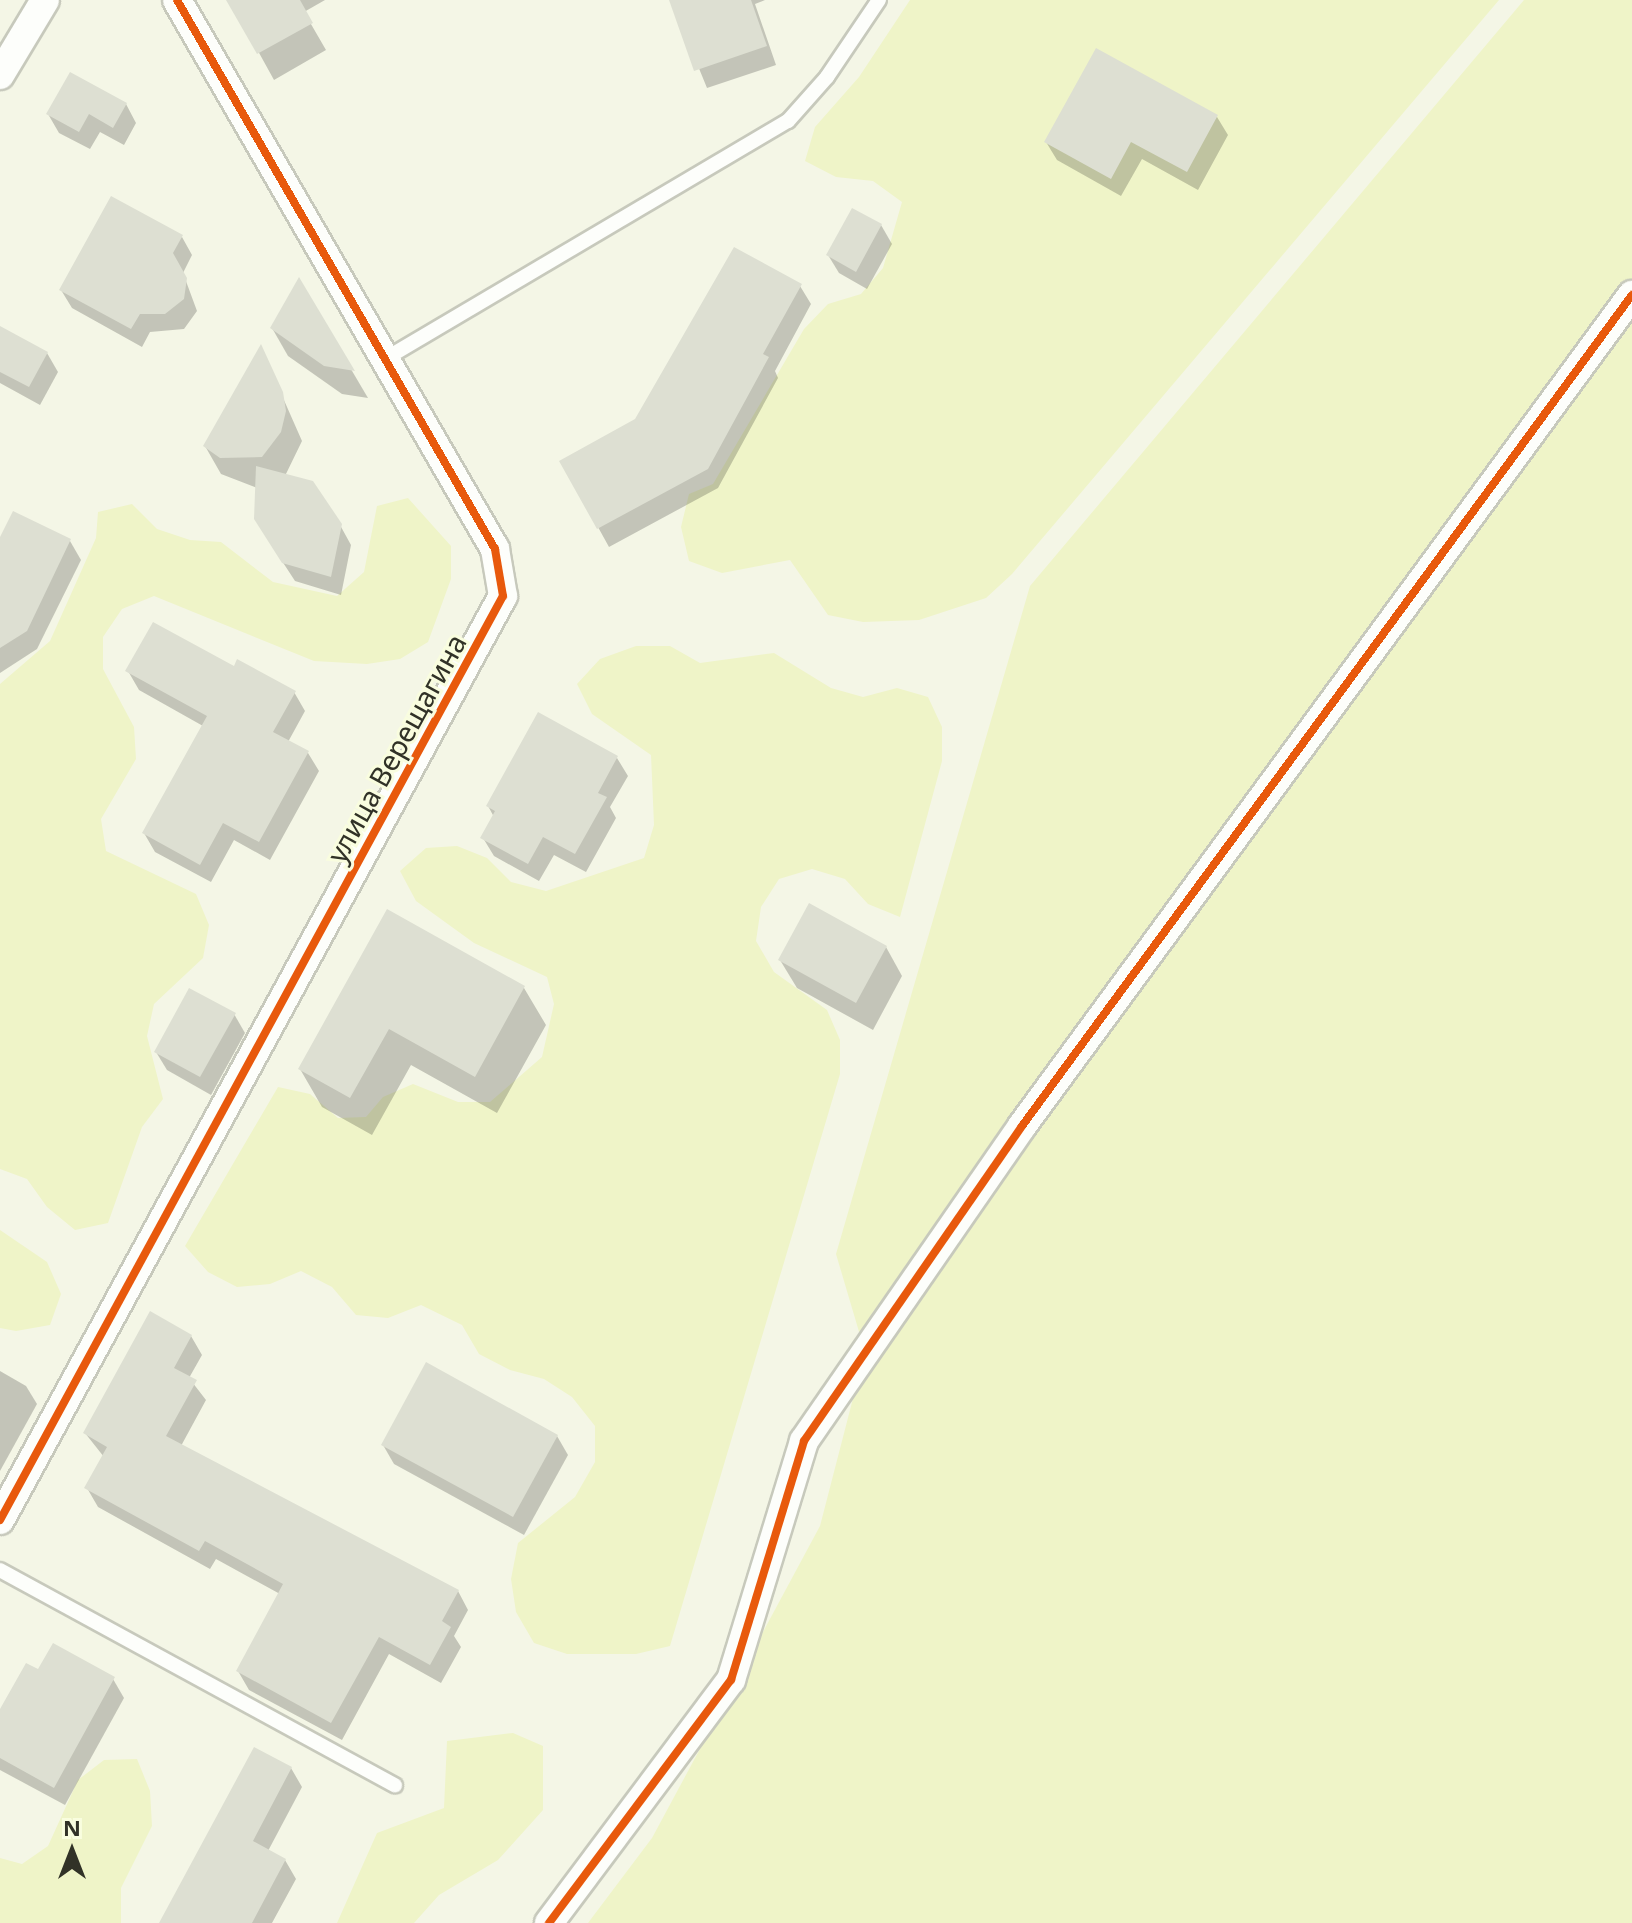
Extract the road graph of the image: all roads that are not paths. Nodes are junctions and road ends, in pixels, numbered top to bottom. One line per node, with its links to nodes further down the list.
1 (45, 0): 4 (street)
2 (177, 0): 6 (street, улица Верещагина)
3 (879, 0): 6 (lane)
4 (0, 75)
5 (1632, 295): 10 (street)
6 (385, 359): 7 (street, улица Верещагина)
7 (0, 1520)
8 (0, 1570): 9 (lane)
9 (395, 1785)
10 (549, 1923)

